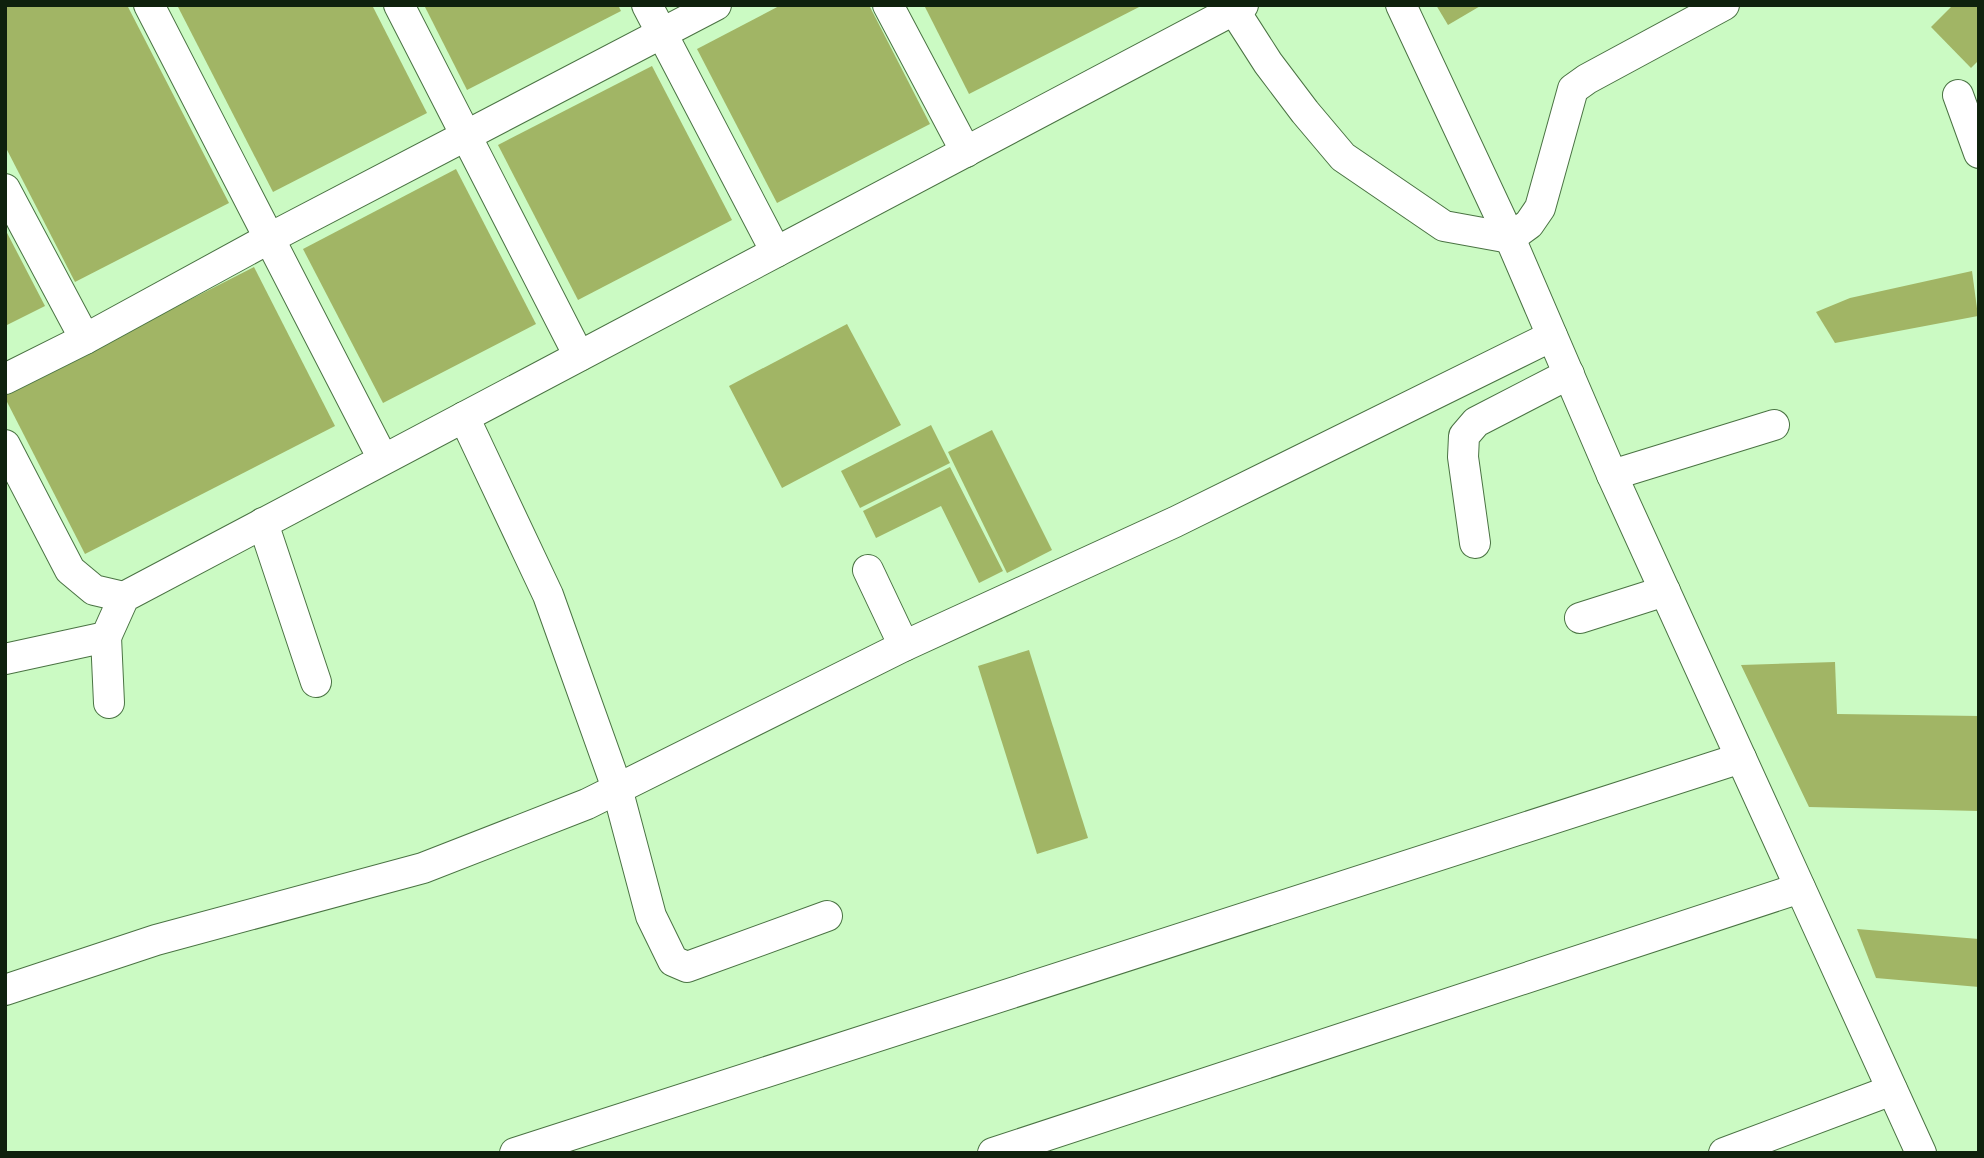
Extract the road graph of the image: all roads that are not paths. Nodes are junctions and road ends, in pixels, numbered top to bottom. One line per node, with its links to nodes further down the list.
1 (149, 5): 16 (street)
2 (399, 5): 11 (street)
3 (647, 5): 9 (street)
4 (716, 5): 9 (street)
5 (888, 5): 12 (street)
6 (1401, 5): 15 (street)
7 (1724, 5): 15 (street)
8 (1239, 8): 12 (street); 15 (street)
9 (662, 34): 11 (street); 17 (street)
10 (1958, 95): 13 (street)
11 (467, 137): 16 (street); 20 (street)
12 (966, 152): 17 (street)
13 (1979, 153)
14 (5, 188): 19 (street)
15 (1510, 238): 18 (street)
16 (268, 239): 19 (street); 26 (street)
17 (776, 252): 20 (street)
18 (1552, 336): 21 (street); 35 (street)
19 (85, 339): 22 (street)
20 (579, 356): 23 (street)
21 (1569, 374): 27 (street); 29 (street)
22 (5, 379)
23 (464, 417): 26 (street); 40 (street)
24 (1774, 425): 27 (street)
25 (5, 445): 32 (street)
26 (383, 460): 28 (street)
27 (1612, 475): 31 (street)
28 (263, 523): 32 (street); 37 (street)
29 (1475, 543)
30 (867, 570): 35 (street)
31 (1665, 591): 33 (street); 39 (street)
32 (124, 597): 34 (street)
33 (1580, 618)
34 (106, 637): 36 (street); 38 (street)
35 (904, 646): 40 (street)
36 (5, 659)
37 (316, 682)
38 (109, 703)
39 (1741, 758): 41 (street); 46 (street)
40 (617, 788): 42 (street); 43 (street)
41 (1800, 888): 44 (street); 45 (street)
42 (827, 916)
43 (5, 990)
44 (1892, 1090): 48 (street); 49 (street)
45 (1056, 1143): 47 (street)
46 (515, 1153)
47 (993, 1153)
48 (1724, 1153)
49 (1921, 1153)

